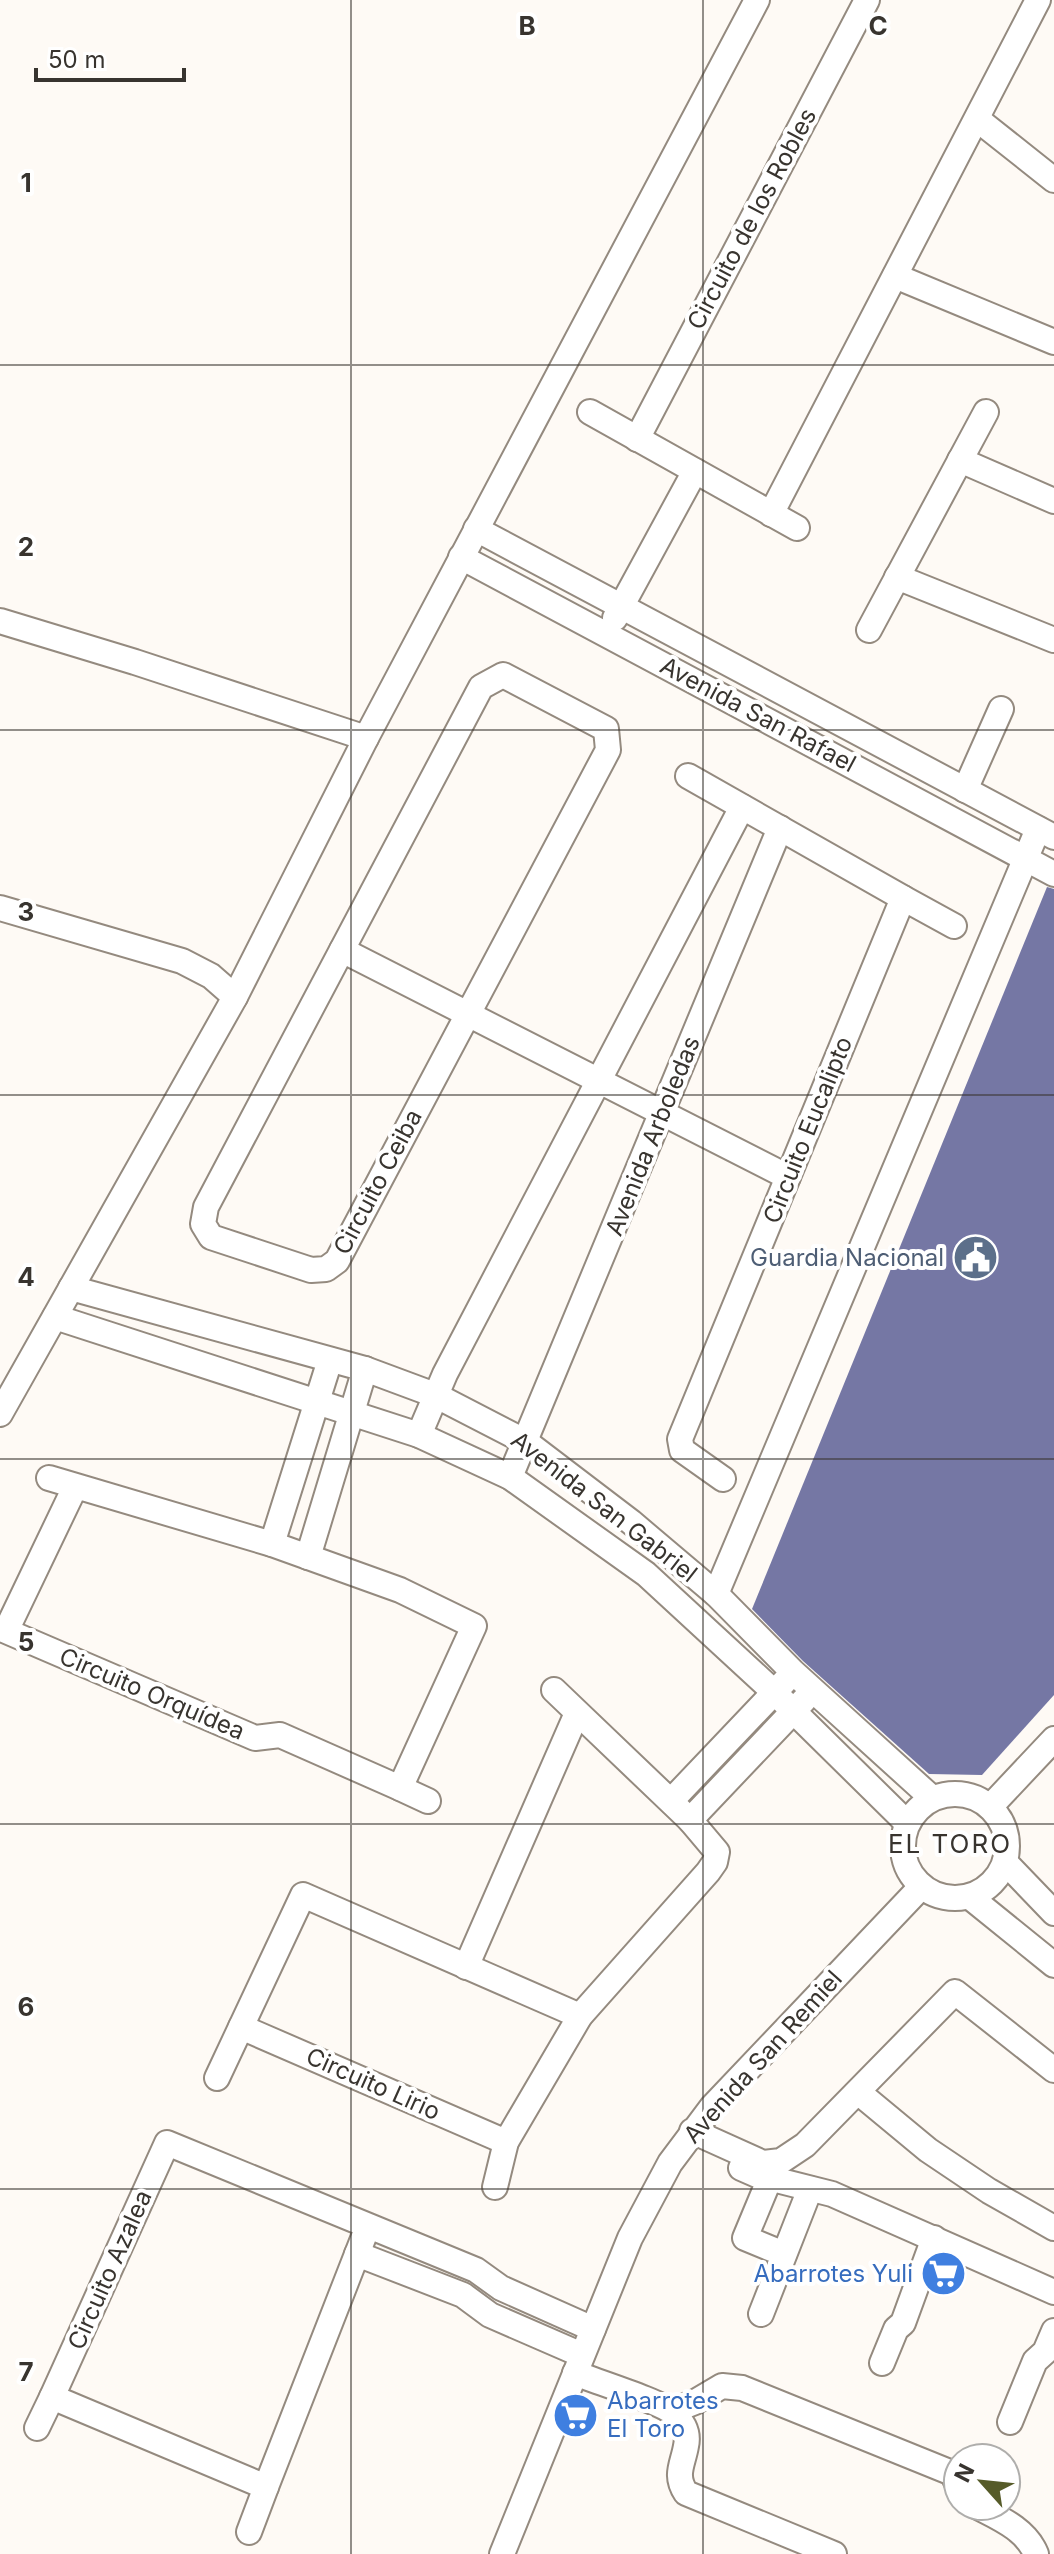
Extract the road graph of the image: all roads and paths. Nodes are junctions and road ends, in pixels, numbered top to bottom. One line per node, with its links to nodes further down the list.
1 (757, 0): 16 (street)
2 (867, 0): 10 (street, Circuito de los Robles)
3 (1038, 0): 4 (street)
4 (977, 119): 5 (street); 6 (street)
5 (1054, 180)
6 (895, 276): 7 (street); 14 (street)
7 (1054, 342)
8 (590, 412): 10 (street)
9 (986, 412): 11 (street)
10 (637, 439): 12 (street)
11 (960, 460): 13 (street); 18 (street)
12 (695, 471): 14 (street); 19 (street)
13 (1054, 501)
14 (771, 514): 15 (street)
15 (797, 528)
16 (476, 529): 17 (street); 19 (street, Avenida San Rafael)
17 (461, 557): 22 (street, Avenida San Rafael); 27 (street)
18 (897, 577): 21 (street); 23 (street)
19 (621, 607): 22 (street); 24 (street, Avenida San Rafael)
20 (0, 621): 27 (street)
21 (869, 630)
22 (606, 634): 26 (street, Avenida San Rafael)
23 (1054, 640)
24 (787, 695): 26 (street); 29 (street, Avenida San Rafael)
25 (1001, 709): 29 (street)
26 (773, 723): 33 (street, Avenida San Rafael)
27 (366, 738): 39 (street)
28 (688, 776): 30 (street)
29 (965, 790): 32 (street, Avenida San Rafael)
30 (742, 807): 31 (street); 41 (street)
31 (780, 828): 35 (street); 42 (street, Avenida Arboledas)
32 (1046, 833): 33 (street)
33 (1026, 858): 34 (street, Avenida San Rafael); 62 (street)
34 (1054, 874)
35 (903, 898): 37 (street); 43 (street, Circuito Eucalipto)
36 (0, 908): 39 (street)
37 (954, 926)
38 (342, 950): 40 (street); 40 (street, Circuito Ceiba); 40 (street, Circuito Ceiba)
39 (235, 997): 44 (street)
40 (467, 1014): 41 (street)
41 (599, 1081): 42 (street); 48 (street)
42 (662, 1114): 43 (street); 53 (street, Avenida Arboledas)
43 (788, 1177): 56 (street, Circuito Eucalipto)
44 (71, 1288): 45 (street); 46 (street, Avenida San Gabriel)
45 (55, 1317): 49 (street, Avenida San Gabriel); 51 (street)
46 (330, 1360): 47 (street, Avenida San Gabriel); 49 (street)
47 (365, 1369): 48 (street, Avenida San Gabriel); 50 (street)
48 (435, 1395): 52 (street); 53 (street, Avenida San Gabriel)
49 (317, 1400): 50 (street, Avenida San Gabriel); 58 (street)
50 (352, 1412): 52 (street, Avenida San Gabriel); 59 (street)
51 (0, 1414)
52 (419, 1435): 54 (street, Avenida San Gabriel)
53 (526, 1442): 54 (street, Avenida Arboledas); 62 (street, Avenida San Gabriel)
54 (510, 1477): 66 (street, Avenida San Gabriel)
55 (49, 1478): 57 (street)
56 (723, 1479)
57 (75, 1487): 60 (street); 71 (street, Circuito Orquídea)
58 (286, 1500): 59 (street); 60 (street)
59 (322, 1512): 61 (street)
60 (272, 1544): 61 (street)
61 (308, 1557): 71 (street)
62 (716, 1594): 63 (street, Avenida San Gabriel)
63 (793, 1672): 65 (street, Avenida San Gabriel); 66 (street)
64 (554, 1690): 68 (street)
65 (814, 1690): 67 (street); 73 (street, Avenida San Gabriel)
66 (774, 1692): 67 (street, Avenida San Gabriel); 70 (street)
67 (793, 1712): 72 (street); 78 (street, Avenida San Gabriel)
68 (577, 1713): 75 (street); 84 (street)
69 (1054, 1739): 76 (street)
70 (698, 1771): 72 (street); 75 (street)
71 (400, 1788): 74 (street, Circuito Orquídea)
72 (717, 1791): 77 (street)
73 (932, 1798): 76 (street); 78 (street)
74 (428, 1801)
75 (671, 1801): 77 (street)
76 (990, 1807): 79 (street)
77 (690, 1820): 85 (street)
78 (907, 1823): 80 (street)
79 (1005, 1862): 81 (street); 82 (street)
80 (921, 1887): 81 (street); 90 (street, Avenida San Remiel)
81 (970, 1897): 83 (street)
82 (1054, 1913)
83 (1054, 1965)
84 (466, 1967): 85 (street); 86 (street)
85 (580, 2016): 91 (street)
86 (241, 2027): 88 (street); 91 (street, Circuito Lirio)
87 (1054, 2070): 89 (street)
88 (217, 2078)
89 (858, 2092): 90 (street); 96 (street)
90 (688, 2137): 92 (street); 105 (street, Avenida San Remiel)
91 (506, 2142): 93 (street)
92 (770, 2178): 94 (street); 99 (street)
93 (495, 2187)
94 (810, 2189): 97 (street); 99 (street)
95 (368, 2226): 98 (street); 100 (street, Circuito Azalea); 110 (street, Circuito Azalea)
96 (1054, 2228)
97 (934, 2238): 101 (street); 108 (street)
98 (357, 2254): 104 (street); 115 (street)
99 (784, 2254): 103 (street)
100 (501, 2288): 104 (street); 105 (street, Circuito Azalea)
101 (1054, 2292)
102 (1054, 2300): 107 (street)
103 (761, 2314)
104 (490, 2315): 109 (street)
105 (593, 2329): 109 (street, Avenida San Remiel)
106 (1054, 2331): 107 (street)
107 (1035, 2361): 112 (street)
108 (882, 2363)
109 (579, 2364): 111 (street); 118 (street, Avenida San Remiel)
110 (52, 2397): 113 (street, Circuito Azalea); 115 (street)
111 (672, 2411): 114 (street); 119 (street)
112 (1010, 2422)
113 (37, 2428)
114 (942, 2469)
115 (266, 2487): 117 (street)
116 (1008, 2522): 120 (street)
117 (249, 2532)
118 (502, 2554)
119 (834, 2554)
120 (1036, 2554)

